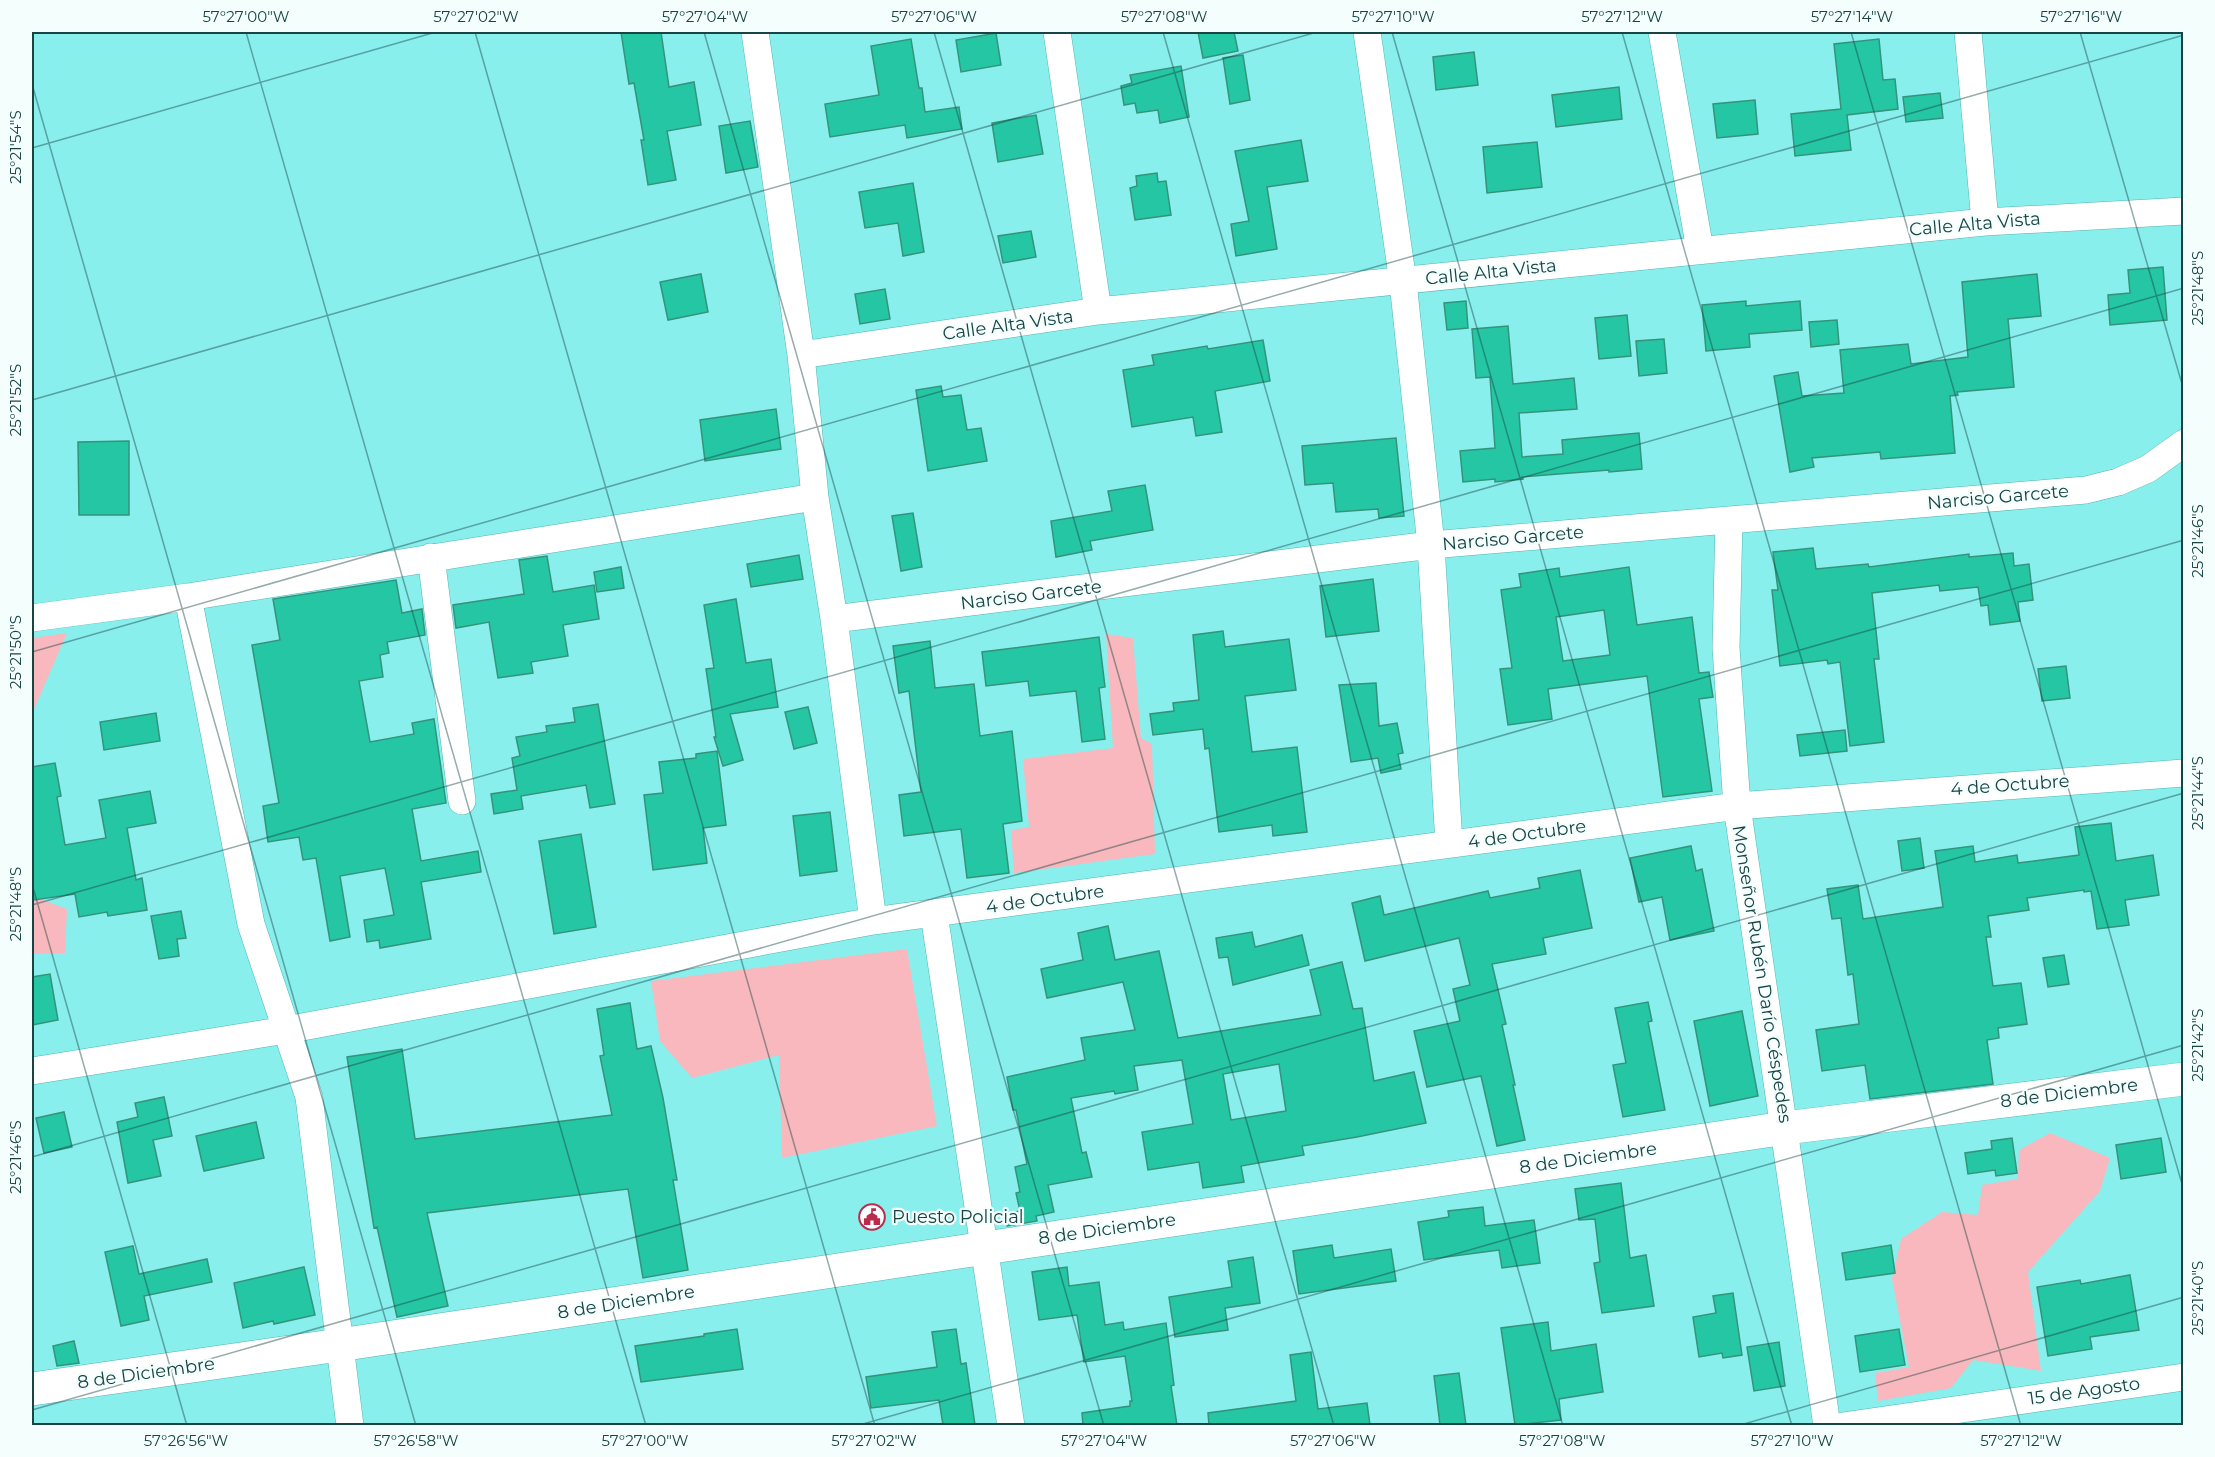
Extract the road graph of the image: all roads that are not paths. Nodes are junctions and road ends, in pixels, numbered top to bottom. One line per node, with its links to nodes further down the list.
1 (755, 32): 11 (street)
2 (1057, 32): 10 (street)
3 (1366, 32): 9 (street)
4 (1662, 32): 8 (street)
5 (1968, 32): 7 (street)
6 (2184, 211): 7 (street, Calle Alta Vista)
7 (1985, 222): 8 (street, Calle Alta Vista)
8 (1700, 250): 9 (street, Calle Alta Vista)
9 (1403, 282): 10 (street, Calle Alta Vista); 15 (street)
10 (1098, 311): 11 (street, Calle Alta Vista)
11 (801, 355): 13 (street)
12 (2184, 443): 14 (street, Narciso Garcete)
13 (815, 497): 16 (street); 19 (street)
14 (1730, 520): 15 (street, Narciso Garcete); 22 (street, Monseñor Rubén Darío Céspedes)
15 (1431, 545): 19 (street, Narciso Garcete); 23 (street)
16 (431, 557): 17 (street); 21 (street)
17 (188, 597): 18 (street); 26 (street)
18 (32, 618)
19 (834, 619): 25 (street)
20 (2184, 773): 22 (street, 4 de Octubre)
21 (462, 801)
22 (1737, 806): 23 (street, 4 de Octubre); 29 (street, Monseñor Rubén Darío Céspedes)
23 (1449, 844): 24 (street, 4 de Octubre)
24 (934, 914): 25 (street, 4 de Octubre); 30 (street)
25 (873, 921): 26 (street, 4 de Octubre)
26 (286, 1030): 27 (street, 4 de Octubre); 31 (street)
27 (32, 1071)
28 (2184, 1079): 29 (street, 8 de Diciembre)
29 (1785, 1128): 30 (street, 8 de Diciembre); 36 (street, Monseñor Rubén Darío Céspedes)
30 (985, 1247): 31 (street, 8 de Diciembre); 35 (street)
31 (339, 1345): 33 (street, 8 de Diciembre); 34 (street)
32 (2184, 1377): 37 (street, 15 de Agosto)
33 (32, 1389)
34 (350, 1425)
35 (1011, 1425)
36 (1827, 1425)
37 (1842, 1425)

